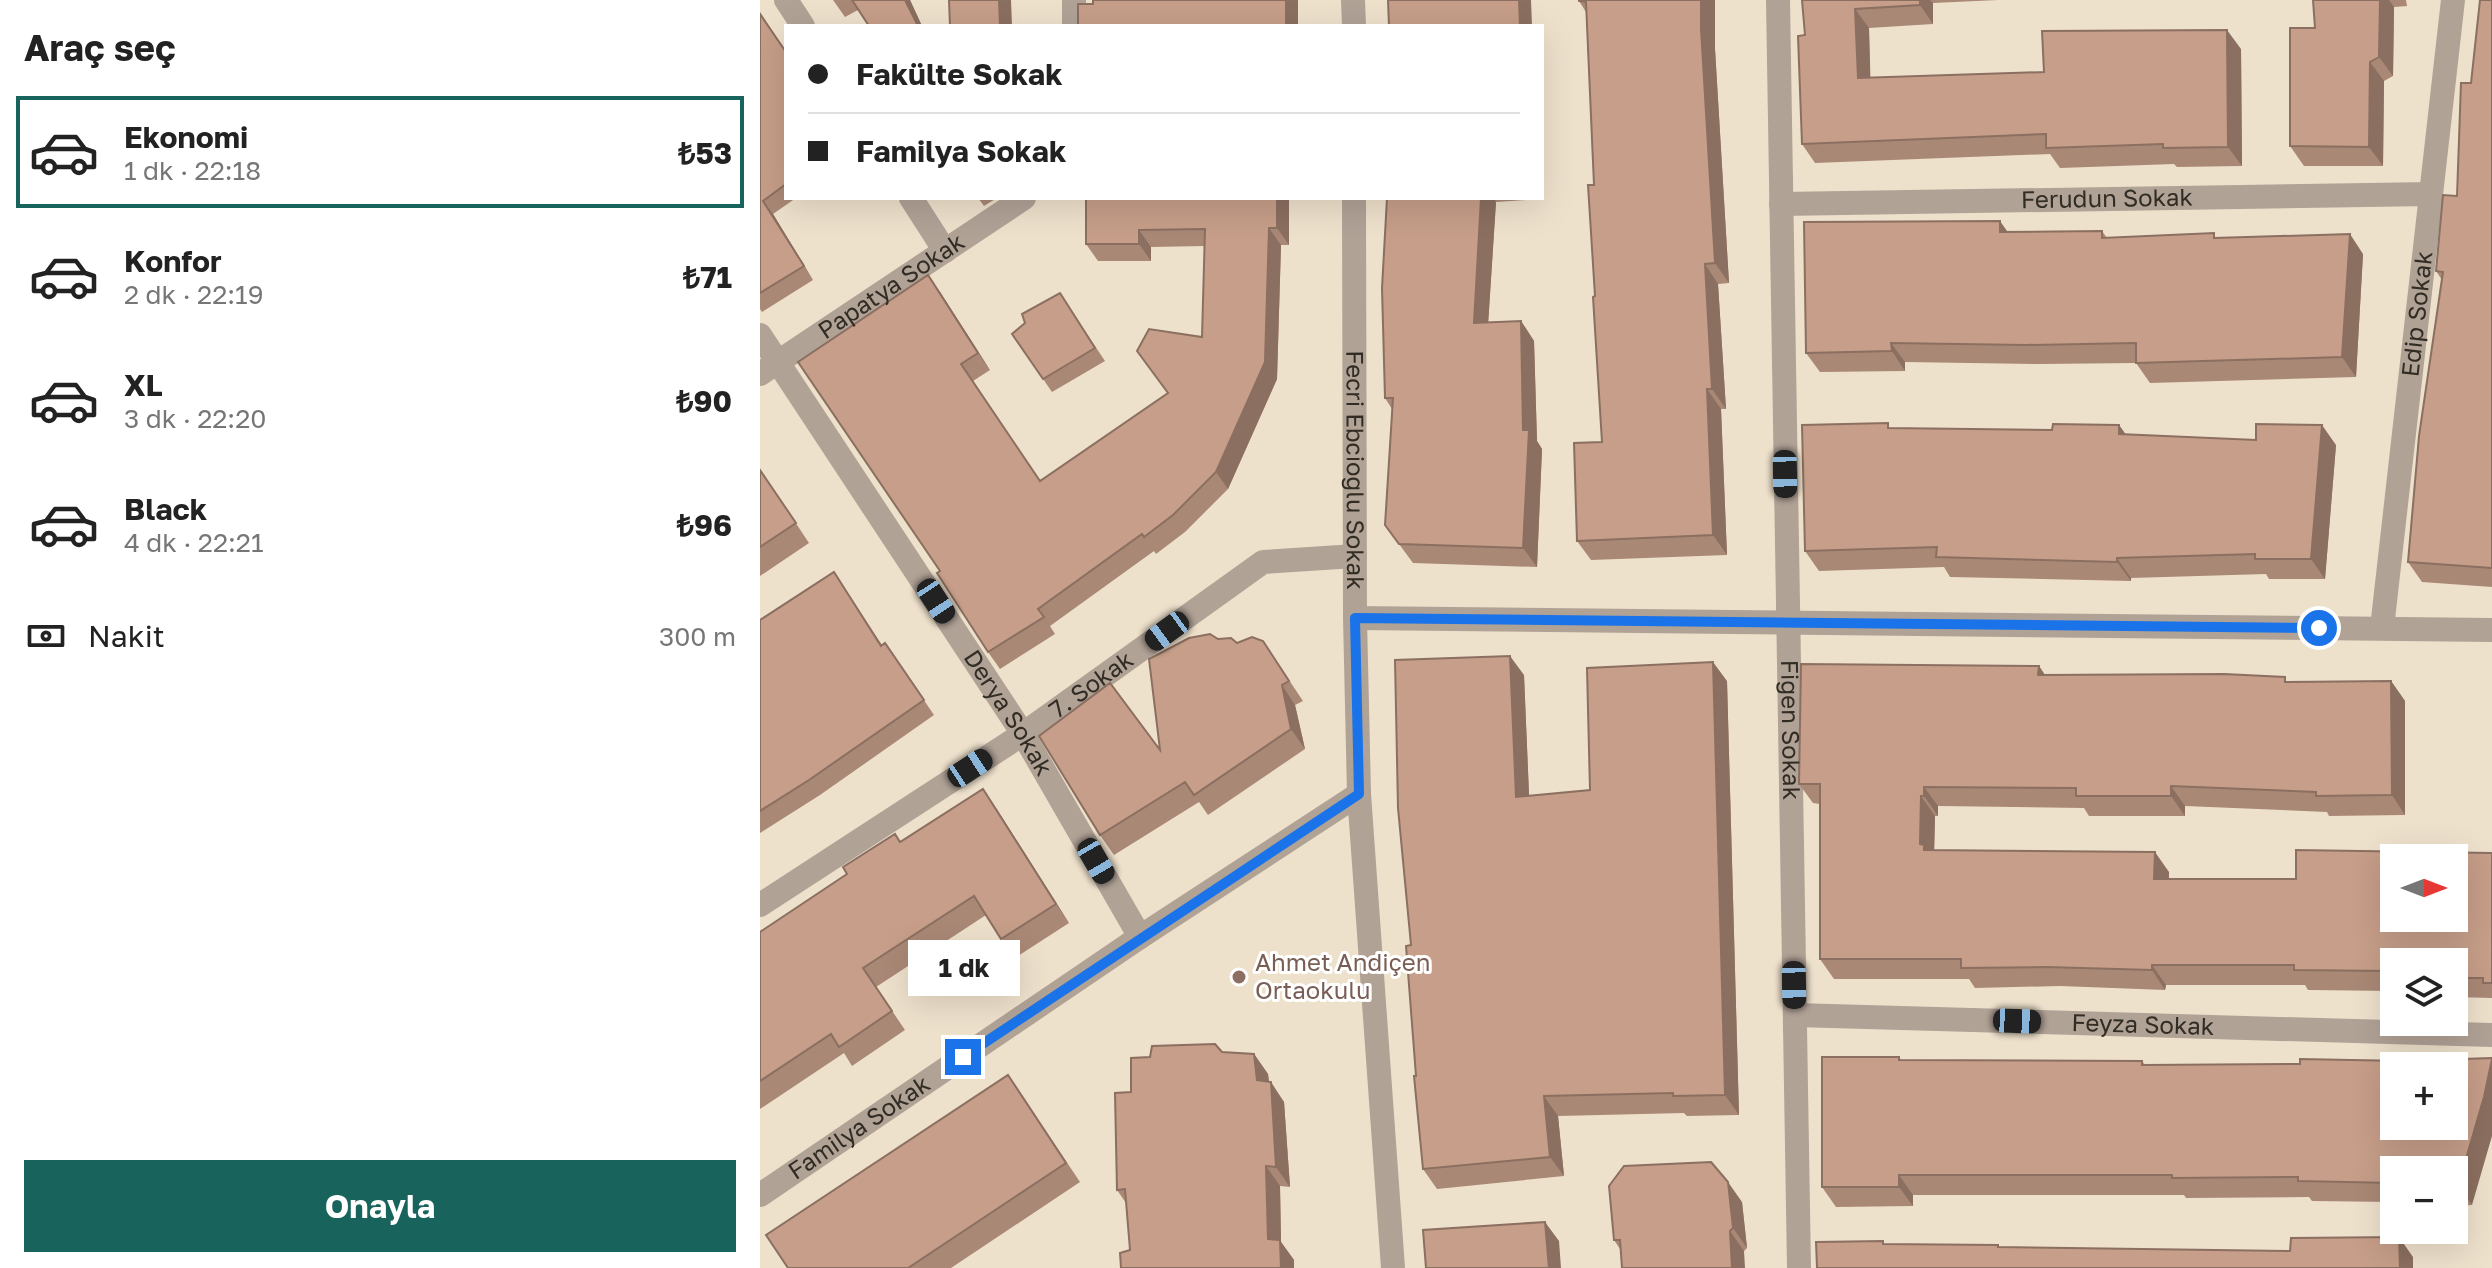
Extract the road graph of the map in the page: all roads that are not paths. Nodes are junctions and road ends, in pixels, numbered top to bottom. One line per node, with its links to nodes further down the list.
1 (786, 0): 6 (street)
2 (1074, 0): 7 (street)
3 (1353, 0): 8 (street)
4 (1778, 0): 13 (street, Figen Sokak)
5 (2453, 0): 9 (street, Edip Sokak)
6 (802, 24)
7 (1074, 24)
8 (1354, 24)
9 (2431, 194): 13 (street, Ferudun Sokak); 20 (street, Edip Sokak)
10 (912, 200): 14 (street)
11 (1021, 200): 14 (street, Papatya Sokak)
12 (1354, 200): 17 (street, Fecri Ebcioğlu Sokak)
13 (1781, 204): 19 (street, Figen Sokak)
14 (945, 251): 16 (street, Papatya Sokak)
15 (760, 335): 16 (street, Derya Sokak)
16 (770, 368): 22 (street, Derya Sokak)
17 (1355, 556): 18 (street, Fecri Ebcioğlu Sokak); 22 (street, 7. Sokak)
18 (1355, 618): 19 (street); 23 (street, Fecri Ebcioğlu Sokak)
19 (1788, 623): 20 (street); 26 (street, Figen Sokak)
20 (2382, 628): 21 (street)
21 (2492, 630)
22 (1023, 734): 24 (street, 7. Sokak); 25 (street, Derya Sokak)
23 (1359, 794): 25 (street, Familya Sokak); 29 (street, Fecri Ebcioğlu Sokak)
24 (760, 905)
25 (1140, 937): 28 (street, Familya Sokak)
26 (1795, 1015): 27 (street, Feyza Sokak); 30 (street, Figen Sokak)
27 (2492, 1035)
28 (760, 1195)
29 (1393, 1268)
30 (1799, 1268)

